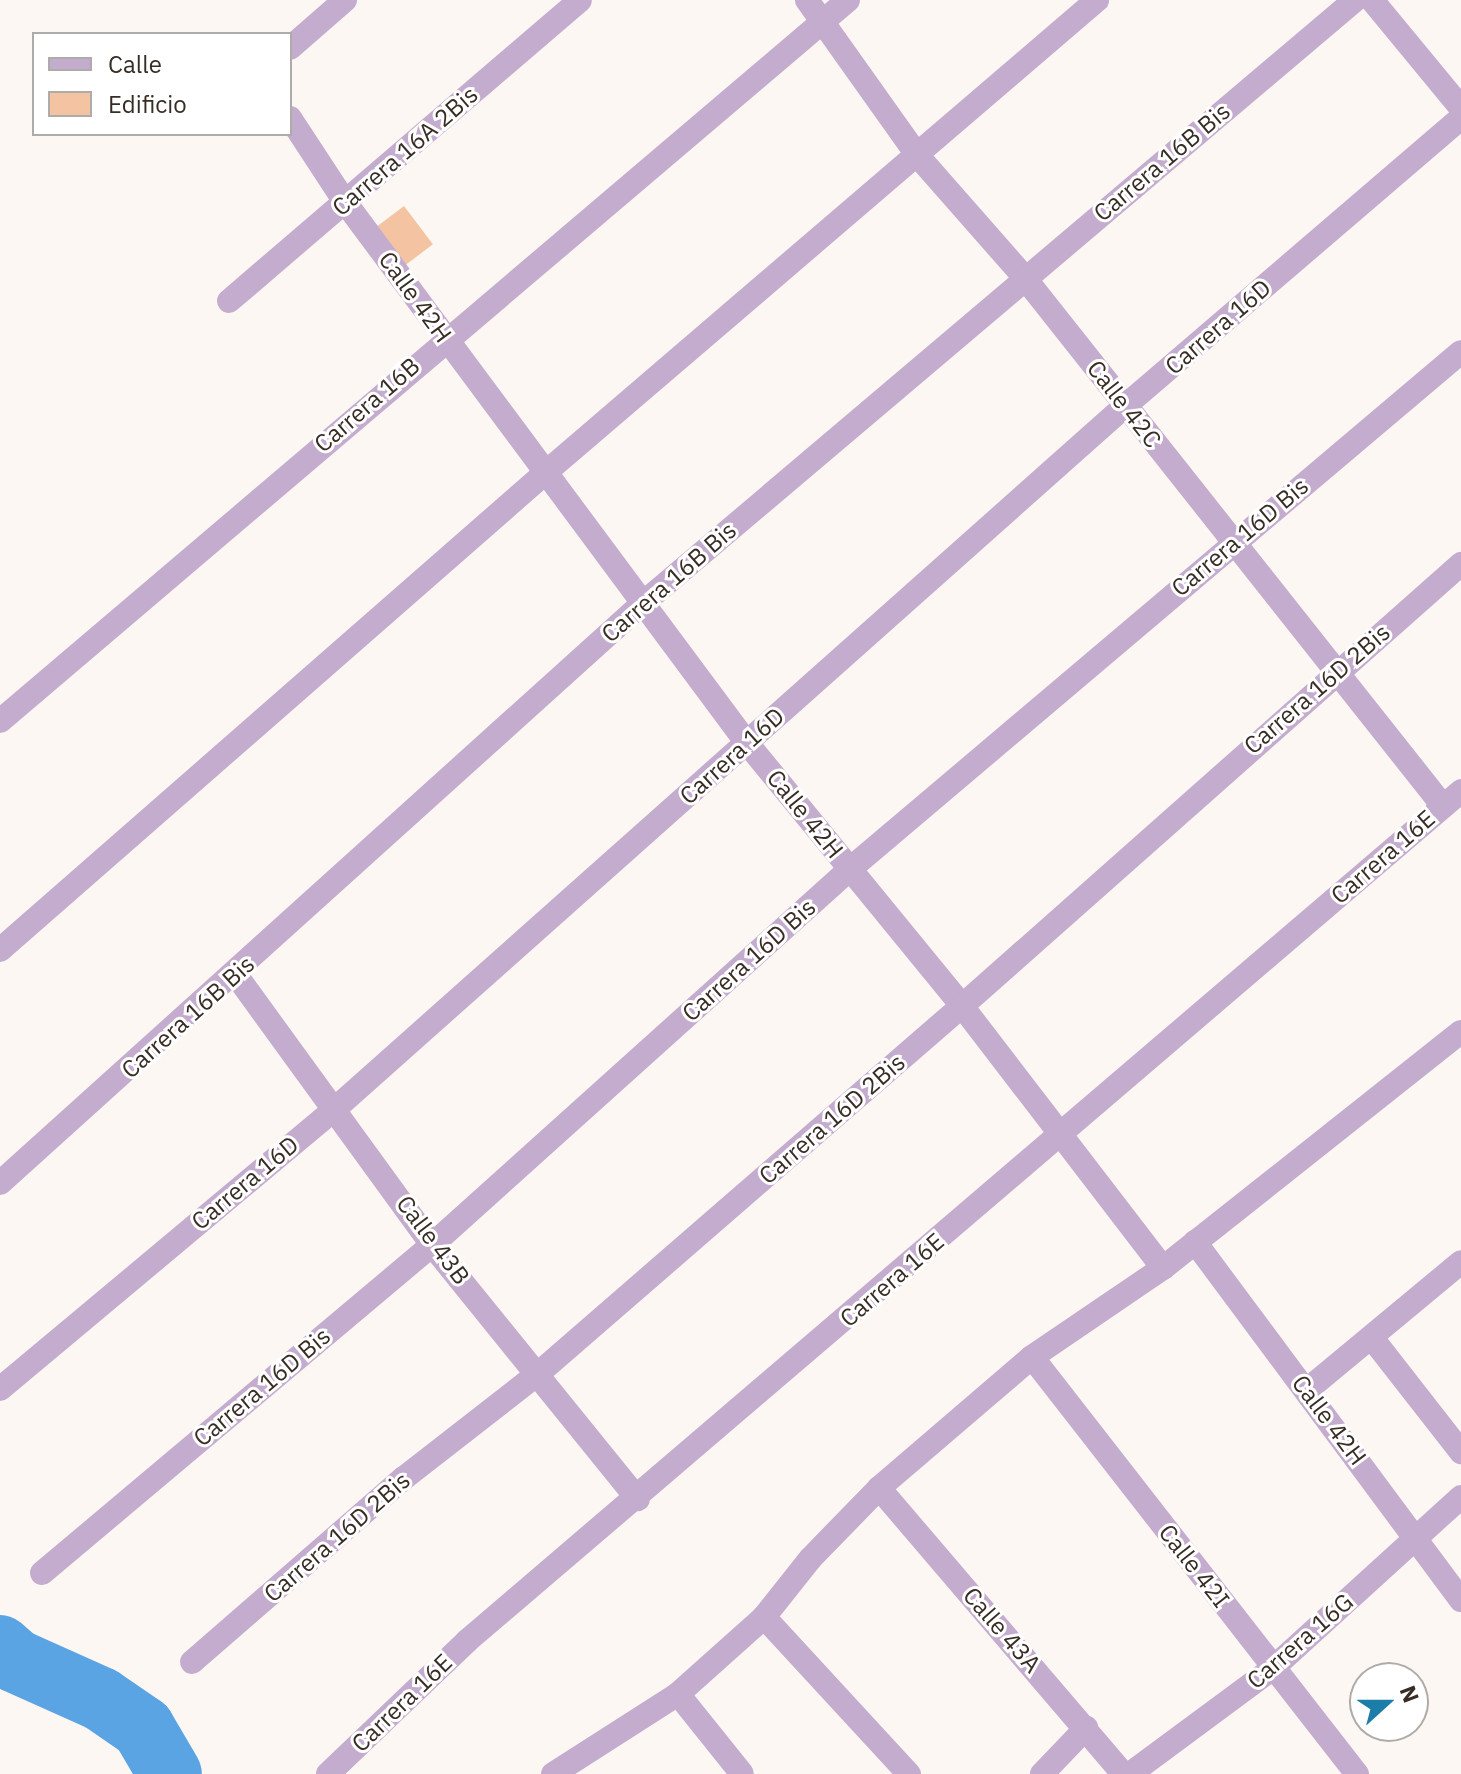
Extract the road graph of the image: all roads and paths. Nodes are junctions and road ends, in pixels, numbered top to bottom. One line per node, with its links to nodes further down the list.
1 (345, 0): 9 (street)
2 (580, 0): 14 (street, Carrera 16A 2Bis)
3 (807, 0): 8 (street, Calle 42C)
4 (848, 0): 8 (street, Carrera 16B)
5 (1097, 0): 13 (street)
6 (1355, 0): 15 (street, Carrera 16B Bis)
7 (1372, 0): 10 (street)
8 (823, 22): 13 (street, Calle 42C); 17 (street, Carrera 16B)
9 (292, 46)
10 (1461, 108)
11 (1461, 118): 19 (street, Carrera 16D)
12 (292, 121): 14 (street, Calle 42H)
13 (917, 155): 15 (street, Calle 42C); 20 (street)
14 (345, 202): 16 (street, Carrera 16A 2Bis); 17 (street, Calle 42H)
15 (1024, 277): 19 (street, Calle 42C); 23 (street, Carrera 16B Bis)
16 (229, 301)
17 (445, 337): 20 (street, Calle 42H); 25 (street, Carrera 16B)
18 (1461, 352): 21 (street, Carrera 16D Bis)
19 (1125, 406): 21 (street, Calle 42C); 26 (street, Carrera 16D)
20 (545, 473): 23 (street, Calle 42H); 29 (street)
21 (1233, 542): 24 (street, Calle 42C); 28 (street, Carrera 16D Bis)
22 (1461, 564): 24 (street, Carrera 16D 2Bis)
23 (642, 604): 26 (street, Calle 42H); 30 (street, Carrera 16B Bis)
24 (1336, 672): 27 (street, Calle 42C); 31 (street, Carrera 16D 2Bis)
25 (0, 721)
26 (747, 743): 28 (street, Calle 42H); 33 (street, Carrera 16D)
27 (1452, 798): 34 (street, Carrera 16E)
28 (850, 869): 31 (street, Calle 42H); 37 (street, Carrera 16D Bis)
29 (0, 950)
30 (236, 975): 33 (street, Calle 43B); 35 (street, Carrera 16B Bis)
31 (962, 1006): 34 (street, Calle 42H); 42 (street, Carrera 16D 2Bis)
32 (1461, 1032): 36 (street)
33 (337, 1107): 37 (street, Calle 43B); 43 (street, Carrera 16D)
34 (1058, 1136): 39 (street, Calle 42H); 48 (street, Carrera 16E)
35 (0, 1183)
36 (1195, 1242): 39 (street); 44 (street, Calle 42H)
37 (432, 1245): 42 (street, Calle 43B); 50 (street, Carrera 16D Bis)
38 (1461, 1262): 40 (street)
39 (1163, 1268): 41 (street)
40 (1372, 1338): 44 (street); 45 (street)
41 (1032, 1357): 46 (street); 54 (street, Calle 42I)
42 (540, 1372): 48 (street, Calle 43B); 53 (street, Carrera 16D 2Bis)
43 (0, 1389)
44 (1307, 1390): 49 (street, Calle 42H)
45 (1461, 1452)
46 (879, 1488): 52 (street); 56 (street, Calle 43A)
47 (1461, 1497): 49 (street, Carrera 16G)
48 (638, 1499): 57 (street, Carrera 16E)
49 (1417, 1538): 51 (street, Calle 42H); 54 (street, Carrera 16G)
50 (42, 1573)
51 (1461, 1600)
52 (764, 1617): 55 (street); 60 (street)
53 (192, 1662)
54 (1273, 1668): 63 (street, Carrera 16G); 64 (street, Calle 42I)
55 (678, 1694): 58 (street); 59 (street)
56 (1086, 1728): 61 (street); 62 (street, Calle 43A)
57 (328, 1774)
58 (553, 1774)
59 (742, 1774)
60 (909, 1774)
61 (1042, 1774)
62 (1123, 1774)
63 (1130, 1774)
64 (1357, 1774)

